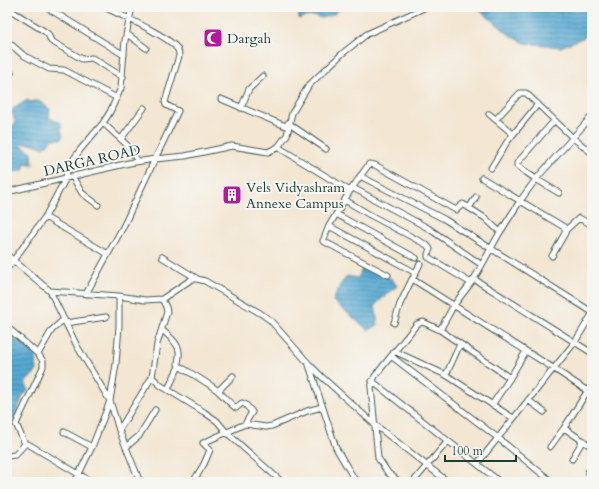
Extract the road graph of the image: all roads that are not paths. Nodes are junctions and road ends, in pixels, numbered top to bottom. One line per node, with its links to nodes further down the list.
1 (46, 7): 10 (street)
2 (104, 7): 6 (street)
3 (132, 7): 6 (street)
4 (426, 7): 24 (street)
5 (7, 8): 12 (street)
6 (130, 19): 7 (street); 31 (street, DARGA ROAD)
7 (127, 34): 9 (street); 10 (street)
8 (7, 41): 13 (street)
9 (146, 48)
10 (124, 55): 12 (street)
11 (263, 76): 17 (street)
12 (123, 77): 13 (street)
13 (117, 98): 22 (street)
14 (220, 99): 17 (street)
15 (538, 104): 20 (street); 21 (street); 25 (street)
16 (144, 108): 27 (street)
17 (241, 108): 24 (street)
18 (489, 114): 20 (street)
19 (592, 116): 23 (street)
20 (496, 119): 25 (street)
21 (554, 121): 26 (street); 38 (street)
22 (103, 123): 27 (street); 36 (street)
23 (590, 123): 26 (street)
24 (288, 125): 28 (street); 29 (street)
25 (513, 134): 33 (street)
26 (573, 138): 30 (street); 38 (street)
27 (121, 139): 32 (street)
28 (278, 147): 31 (street); 39 (street)
29 (326, 149)
30 (592, 153)
31 (155, 159): 32 (street, DARGA ROAD); 54 (street)
32 (138, 161): 34 (street, DARGA ROAD)
33 (491, 168)
34 (72, 176): 36 (street, DARGA ROAD); 45 (street)
35 (360, 176): 39 (street); 46 (street); 53 (street)
36 (66, 178): 40 (street, DARGA ROAD); 48 (street)
37 (482, 178): 44 (street)
38 (536, 179): 41 (street); 44 (street)
39 (351, 190): 43 (street); 61 (street)
40 (7, 192)
41 (559, 192)
42 (476, 198): 46 (street)
43 (345, 200): 47 (street); 66 (street)
44 (520, 201): 51 (street); 52 (street)
45 (98, 205)
46 (469, 208): 52 (street)
47 (336, 214): 49 (street); 58 (street)
48 (45, 217): 54 (street); 59 (street)
49 (330, 226): 63 (street); 64 (street)
50 (592, 226): 51 (street)
51 (566, 230): 56 (street)
52 (500, 232): 53 (street)
53 (492, 248): 61 (street); 72 (street)
54 (108, 254): 68 (street)
55 (7, 255): 59 (street)
56 (552, 256)
57 (162, 257): 65 (street)
58 (416, 258)
59 (13, 260): 62 (street); 67 (street)
60 (420, 264): 64 (street)
61 (482, 265): 66 (street)
62 (7, 268)
63 (388, 275)
64 (413, 277): 71 (street); 75 (street)
65 (197, 279): 70 (street); 85 (street)
66 (472, 281): 71 (street); 79 (street)
67 (50, 291): 68 (street); 74 (street)
68 (86, 294): 69 (street)
69 (119, 296): 70 (street); 98 (street)
70 (162, 299): 77 (street)
71 (454, 305): 78 (street); 81 (street)
72 (592, 313): 79 (street)
73 (106, 317): 74 (street)
74 (65, 321): 84 (street); 98 (street)
75 (394, 323)
76 (7, 327): 84 (street)
77 (162, 330): 86 (street); 90 (street)
78 (440, 330): 80 (street); 82 (street)
79 (575, 342): 83 (street); 87 (street)
80 (460, 344): 88 (street); 91 (street)
81 (526, 351): 87 (street); 91 (street)
82 (393, 353): 88 (street); 92 (street); 110 (street)
83 (592, 353)
84 (38, 354): 113 (street)
85 (308, 364): 100 (street); 105 (street)
86 (179, 366): 94 (street); 95 (street)
87 (553, 368): 96 (street); 97 (street)
88 (446, 375): 99 (street)
89 (233, 376): 95 (street)
90 (152, 377): 94 (street); 107 (street)
91 (510, 378): 99 (street)
92 (372, 381): 105 (street); 112 (street)
93 (592, 384): 96 (street)
94 (168, 389): 109 (street)
95 (218, 391): 104 (street)
96 (590, 392): 106 (street)
97 (528, 400): 102 (street); 103 (street)
98 (110, 401): 107 (street); 114 (street)
99 (492, 405): 103 (street)
100 (322, 406): 104 (street); 131 (street)
101 (155, 410): 115 (street)
102 (544, 412)
103 (514, 418): 110 (street)
104 (245, 424): 109 (street)
105 (374, 424): 121 (street); 132 (street)
106 (564, 428): 111 (street); 116 (street)
107 (119, 430): 115 (street)
108 (64, 432): 114 (street)
109 (227, 433): 129 (street); 130 (street)
110 (498, 438): 120 (street); 136 (street)
111 (583, 440): 117 (street); 119 (street)
112 (448, 441): 120 (street); 121 (street)
113 (25, 444): 118 (street); 124 (street)
114 (92, 447): 124 (street)
115 (126, 447): 127 (street)
116 (550, 447)
117 (592, 447)
118 (7, 456)
119 (572, 459)
120 (477, 464): 135 (street)
121 (427, 465): 133 (street); 134 (street)
122 (592, 467): 123 (street)
123 (588, 472)
124 (79, 475): 125 (street); 126 (street)
125 (75, 482)
126 (92, 482)
127 (140, 482)
128 (184, 482): 129 (street)
129 (193, 482)
130 (282, 482)
131 (356, 482)
132 (400, 482)
133 (413, 482)
134 (448, 482)
135 (500, 482)
136 (552, 482)

